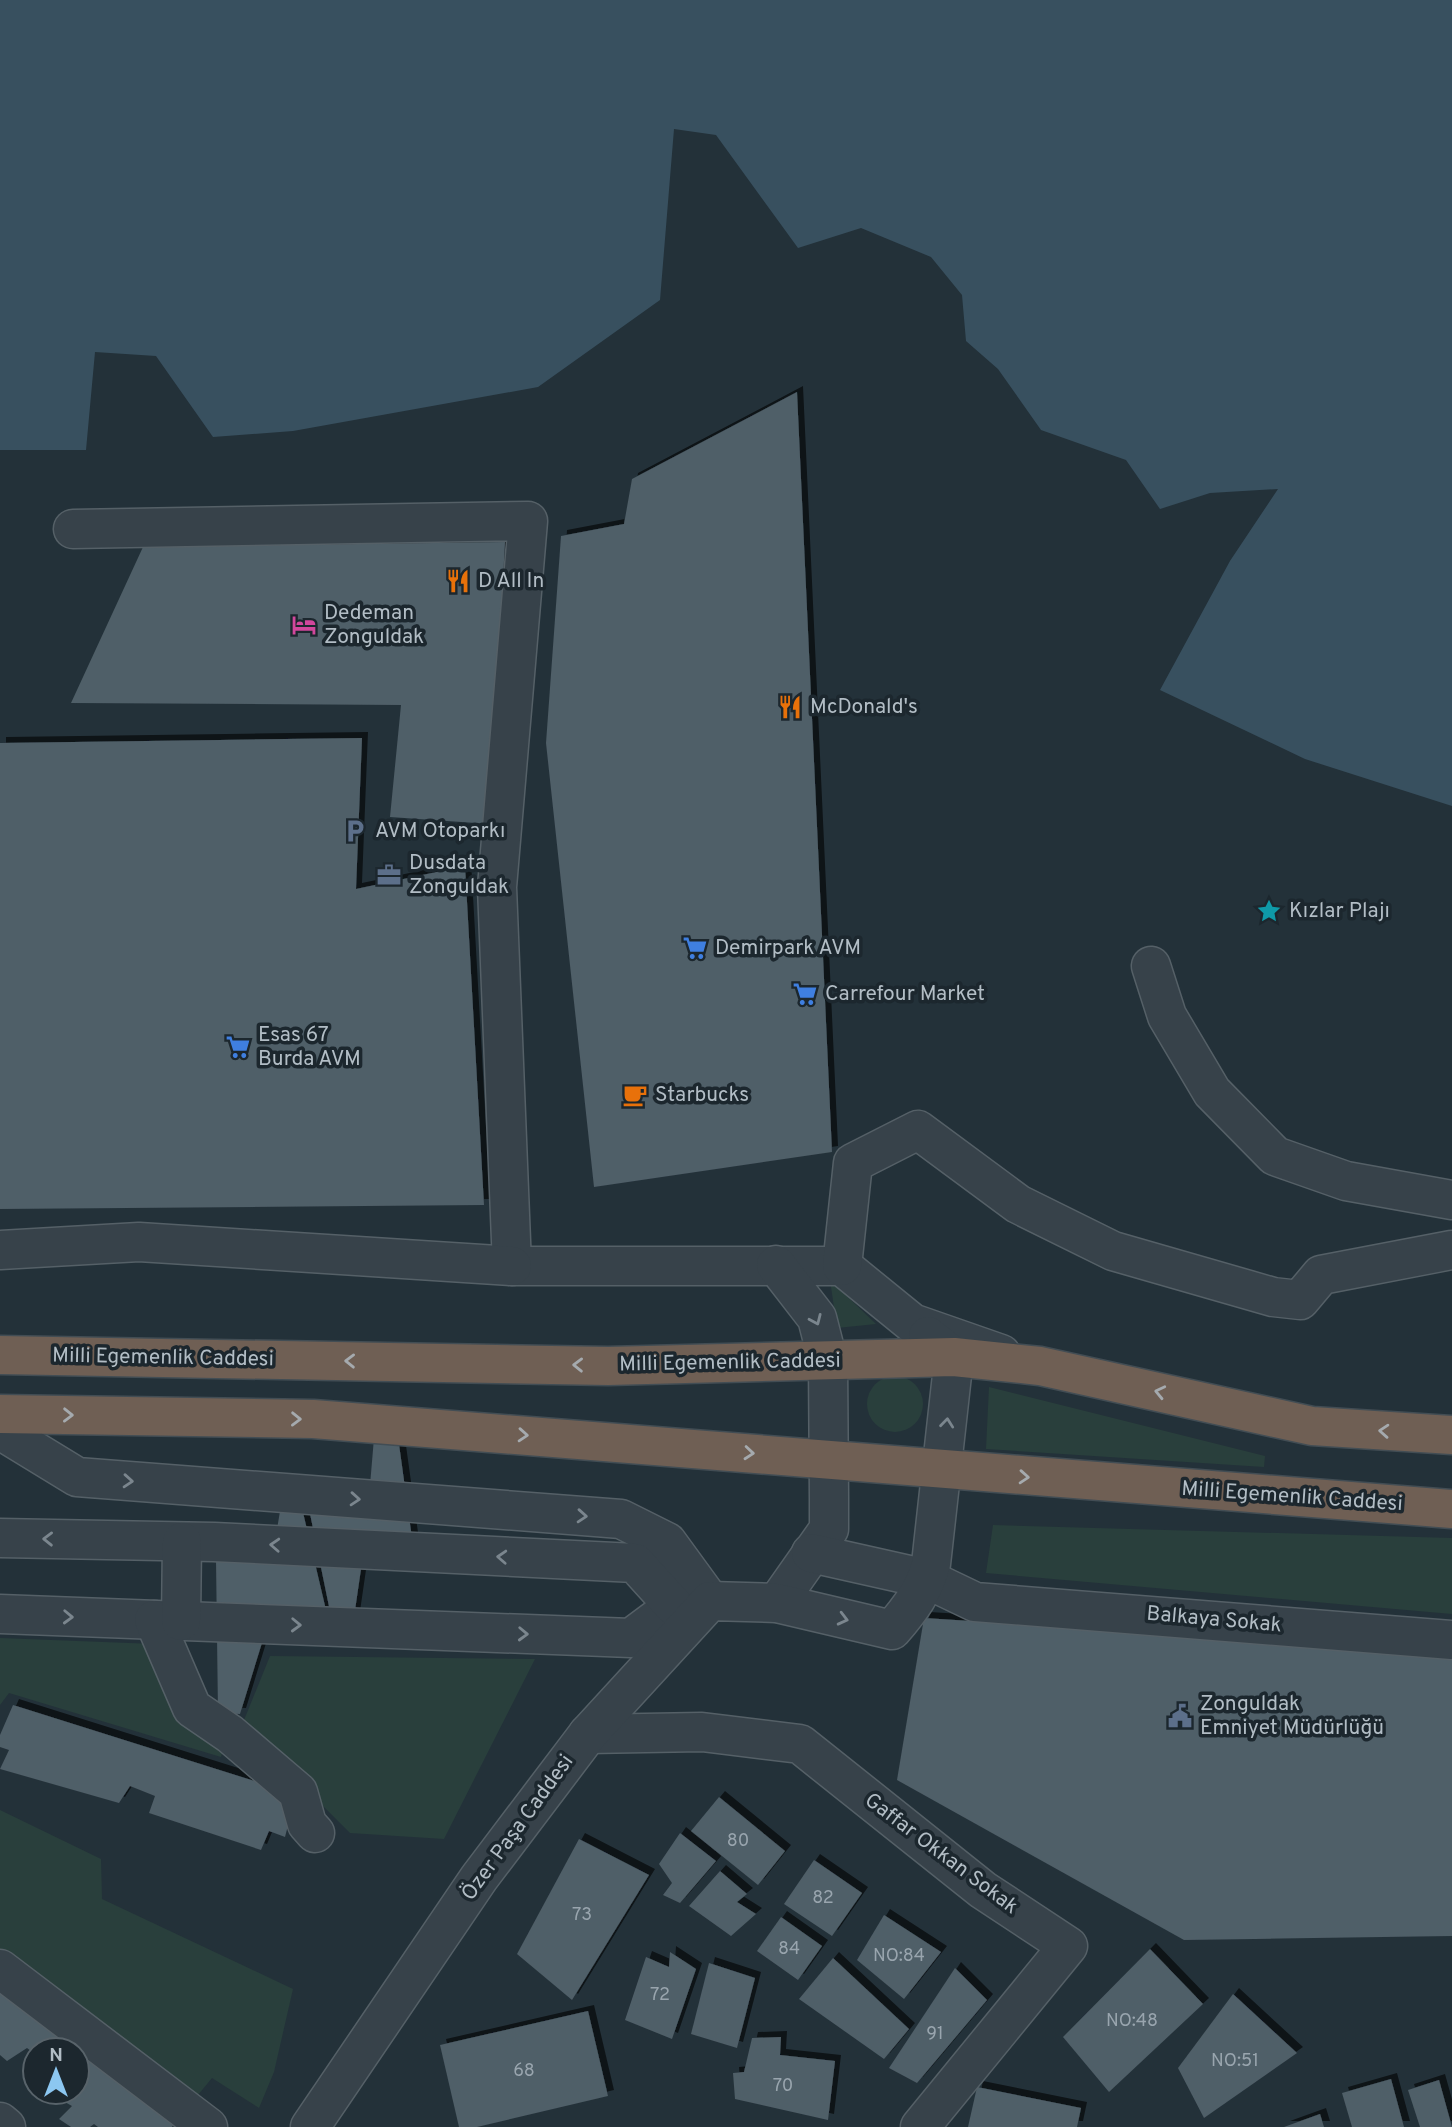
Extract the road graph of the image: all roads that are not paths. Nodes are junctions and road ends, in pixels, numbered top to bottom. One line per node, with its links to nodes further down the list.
1 (73, 529): 7 (street)
2 (1151, 966): 3 (street)
3 (1452, 1200)
4 (1452, 1250): 8 (street)
5 (0, 1251): 7 (street)
6 (776, 1265): 7 (street); 8 (street); 12 (street, one-way to 12)
7 (512, 1266)
8 (842, 1266): 9 (street)
9 (912, 1323): 11 (street); 13 (street)
10 (0, 1355): 12 (highway, Milli Egemenlik Caddesi, one-way to 10)
11 (954, 1357): 12 (highway, Milli Egemenlik Caddesi); 13 (highway, Milli Egemenlik Caddesi); 18 (street, one-way to 11)
12 (828, 1362): 17 (street)
13 (1040, 1366): 16 (highway, Milli Egemenlik Caddesi, one-way to 13)
14 (0, 1414): 17 (highway, Milli Egemenlik Caddesi, one-way to 17)
15 (0, 1430): 24 (street, one-way to 24)
16 (1452, 1435)
17 (829, 1460): 18 (highway, Milli Egemenlik Caddesi); 22 (street)
18 (942, 1470): 19 (highway, Milli Egemenlik Caddesi, one-way to 19); 23 (street)
19 (1452, 1509)
20 (0, 1538): 21 (street, one-way to 20)
21 (182, 1542): 24 (street, one-way to 21); 27 (street)
22 (811, 1553): 23 (street); 25 (street)
23 (927, 1579): 25 (street, one-way to 23); 28 (street, Balkaya Sokak)
24 (692, 1603): 25 (street); 27 (street, one-way to 24); 29 (street, Özer Paşa Caddesi)
25 (777, 1603)
26 (0, 1614): 27 (street, one-way to 27)
27 (167, 1621): 30 (street)
28 (1452, 1640)
29 (588, 1734): 35 (street, Özer Paşa Caddesi); 36 (street, Gaffar Okkan Sokak)
30 (315, 1833)
31 (0, 1969): 34 (street)
32 (0, 2122): 33 (street)
33 (6, 2127)
34 (208, 2127)
35 (310, 2127)
36 (920, 2127)

